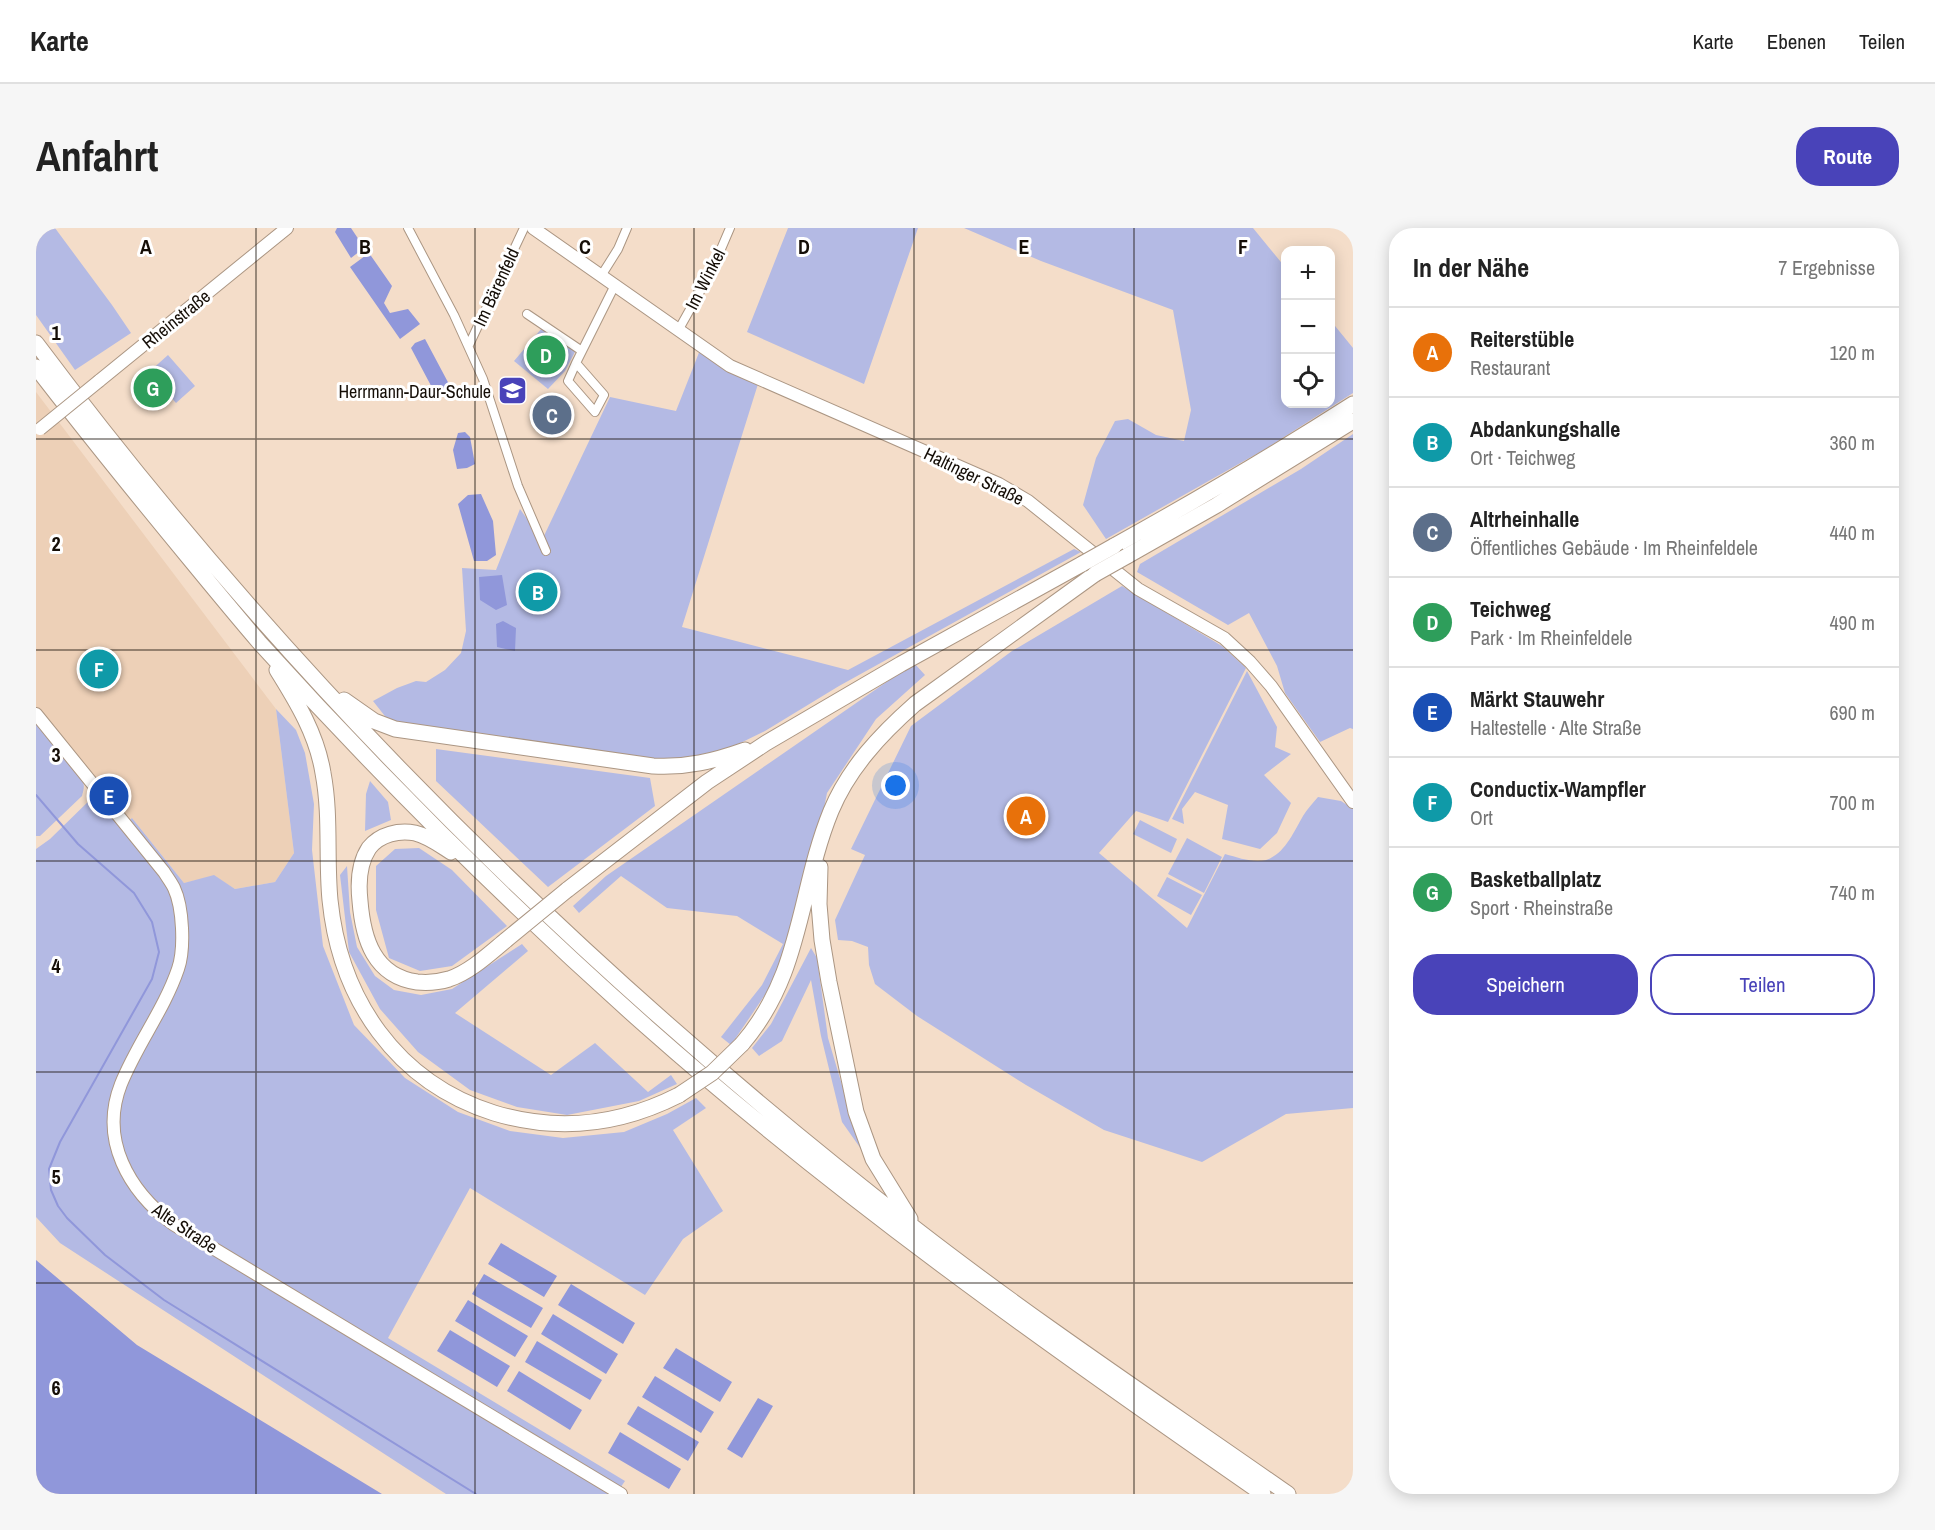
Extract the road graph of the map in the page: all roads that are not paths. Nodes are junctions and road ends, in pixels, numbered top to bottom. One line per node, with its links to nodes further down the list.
1 (286, 228): 18 (street, Rheinstraße, bridge)
2 (408, 228): 12 (street)
3 (524, 228): 12 (street, Im Bärenfeld)
4 (533, 228): 7 (street, Haltinger Straße)
5 (627, 228): 7 (street)
6 (730, 228): 10 (street, Im Winkel)
7 (601, 276): 8 (street, Haltinger Straße)
8 (615, 285): 10 (street, Haltinger Straße); 13 (street)
9 (527, 314): 13 (street)
10 (679, 329): 25 (street, Haltinger Straße)
11 (36, 343): 22 (highway)
12 (469, 345): 19 (street)
13 (582, 351): 14 (street)
14 (576, 363): 14 (street)
15 (36, 368): 21 (highway)
16 (1353, 404): 20 (highway)
17 (1353, 421): 20 (highway)
18 (38, 430)
19 (546, 551)
20 (1121, 551): 24 (highway, bridge); 26 (highway, bridge)
21 (257, 639): 26 (highway, bridge); 27 (highway)
22 (309, 672): 24 (highway); 28 (highway)
23 (36, 714): 29 (street, Alte Straße)
24 (766, 742): 27 (highway, bridge)
25 (1353, 801)
26 (820, 841): 28 (highway)
27 (472, 864): 30 (highway)
28 (916, 1229): 31 (highway)
29 (621, 1494)
30 (1263, 1494)
31 (1288, 1494)

